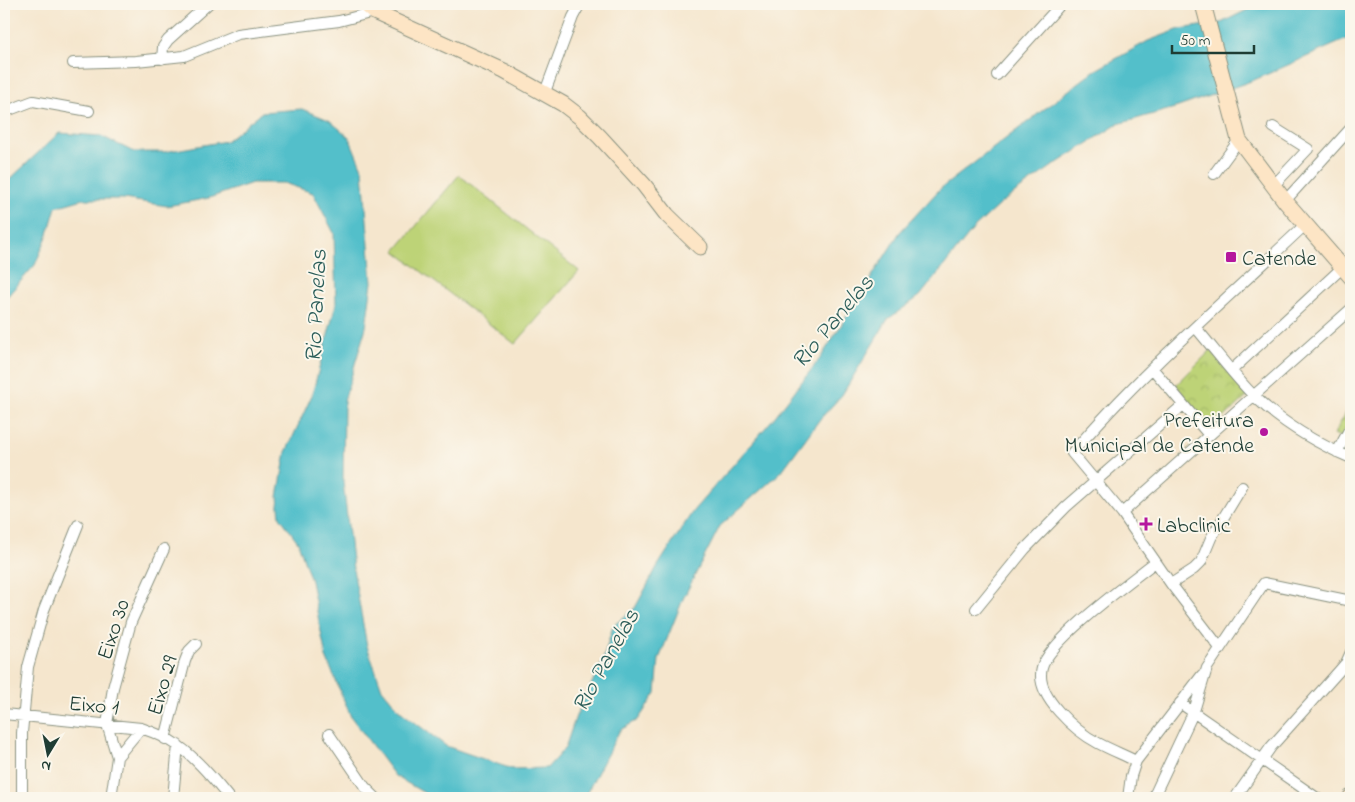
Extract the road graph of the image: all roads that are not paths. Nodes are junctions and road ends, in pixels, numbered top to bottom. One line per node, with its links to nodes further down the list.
1 (208, 4): 8 (street)
2 (580, 4): 11 (street)
3 (1048, 4): 7 (street)
4 (1061, 4): 7 (street)
5 (369, 8): 8 (street); 11 (street)
6 (1205, 10): 16 (street)
7 (1049, 16): 10 (street)
8 (162, 59): 9 (street)
9 (73, 63)
10 (997, 74)
11 (544, 92): 21 (street)
12 (89, 110): 13 (street)
13 (4, 112)
14 (1273, 127): 18 (street)
15 (1351, 128): 19 (street)
16 (1239, 140): 17 (street); 18 (street)
17 (1214, 174)
18 (1274, 185): 19 (street)
19 (1285, 201): 20 (street)
20 (1306, 224): 22 (street); 24 (street)
21 (700, 247)
22 (1347, 272): 26 (street)
23 (1351, 309): 27 (street)
24 (1196, 328): 25 (street); 26 (street)
25 (1152, 368): 28 (street); 33 (street)
26 (1232, 370): 27 (street)
27 (1253, 395): 30 (street); 31 (street)
28 (1183, 405): 30 (street); 33 (street)
29 (1351, 426): 31 (street)
30 (1209, 435): 35 (street)
31 (1337, 452): 32 (street)
32 (1351, 458)
33 (1095, 481): 35 (street); 41 (street)
34 (1242, 487): 39 (street)
35 (1122, 513): 38 (street)
36 (78, 525): 49 (street)
37 (164, 549): 50 (street, Eixo 30)
38 (1155, 562): 39 (street); 57 (street)
39 (1171, 584): 43 (street)
40 (1351, 601): 43 (street)
41 (976, 609)
42 (196, 644): 53 (street, Eixo 29)
43 (1220, 648): 45 (street)
44 (1351, 652): 56 (street)
45 (1207, 668): 46 (street); 47 (street)
46 (1180, 703): 47 (street); 57 (street)
47 (1194, 711): 56 (street); 64 (street)
48 (4, 714): 49 (street, Eixo 1)
49 (23, 716): 50 (street, Eixo 1); 58 (street)
50 (108, 724): 51 (street, Eixo 1); 55 (street)
51 (141, 728): 53 (street, Eixo 1); 55 (street)
52 (329, 734): 62 (street)
53 (166, 739): 54 (street, Eixo 1)
54 (178, 745): 60 (street); 61 (street, Eixo 1)
55 (117, 758): 59 (street)
56 (1261, 760): 65 (street); 66 (street)
57 (1136, 762): 63 (street)
58 (22, 798)
59 (111, 798)
60 (174, 798)
61 (229, 798)
62 (376, 798)
63 (1128, 798)
64 (1153, 798)
65 (1235, 798)
66 (1317, 798)

